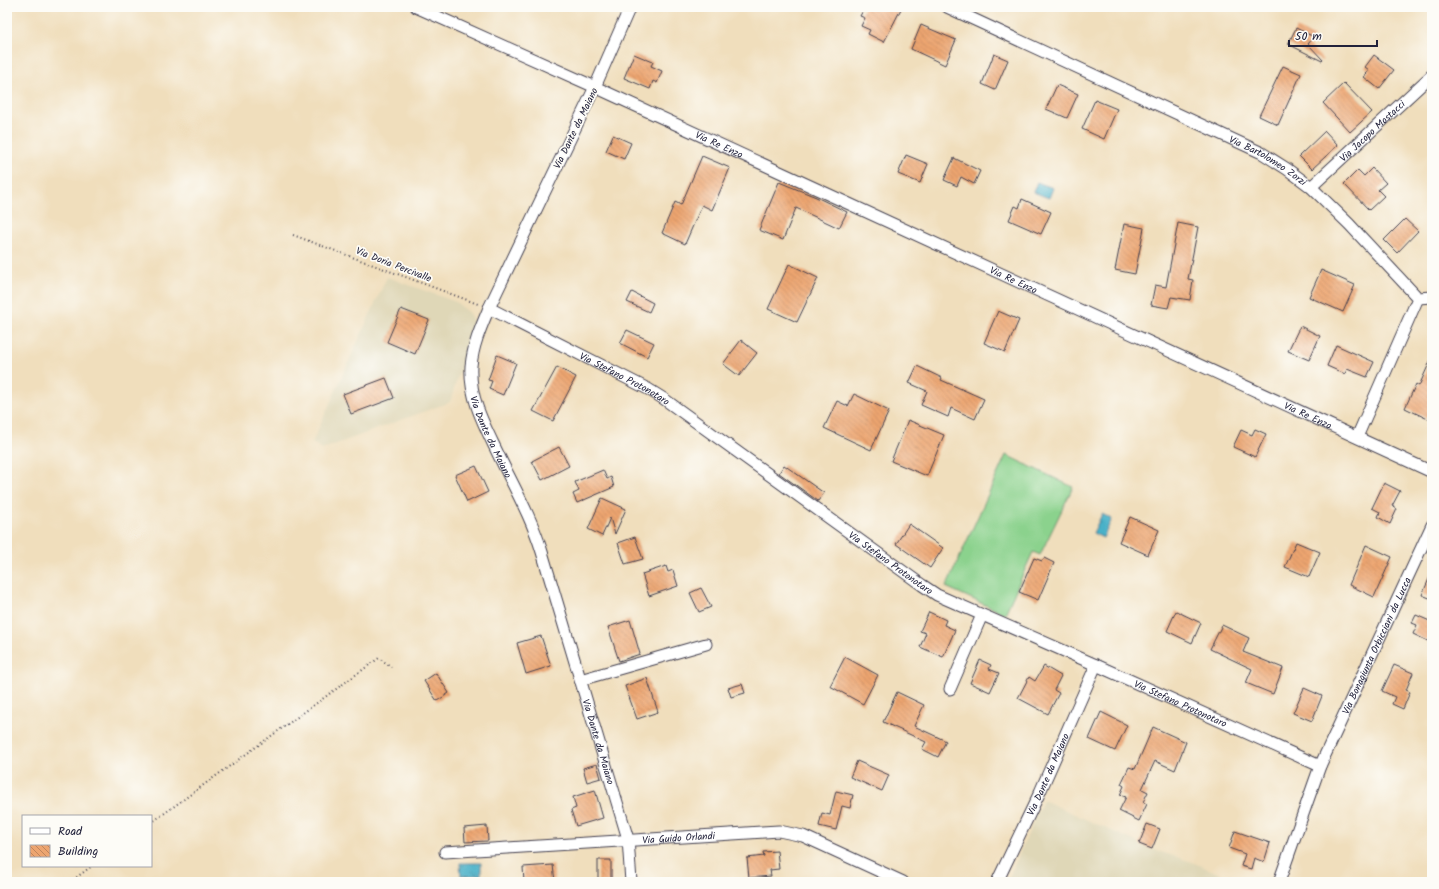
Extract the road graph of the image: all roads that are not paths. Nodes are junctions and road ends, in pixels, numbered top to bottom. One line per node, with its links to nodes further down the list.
1 (416, 7): 5 (street)
2 (630, 7): 5 (street, Via Dante da Maiano)
3 (947, 7): 6 (street, Via Bartolomeo Zorzi)
4 (1432, 75): 6 (street, Via Jacopo Mostacci)
5 (595, 87): 9 (street, Via Dante da Maiano); 10 (street, Via Re Enzo)
6 (1311, 187): 8 (street, Via Bartolomeo Zorzi)
7 (1432, 297): 8 (street)
8 (1418, 298): 10 (street)
9 (489, 308): 13 (street, Via Stefano Protonotaro); 16 (street, Via Dante da Maiano)
10 (1357, 437): 11 (street, Via Re Enzo)
11 (1432, 472)
12 (1432, 525): 18 (street, Via Bonagiunta Orbicciani da Lucca)
13 (982, 615): 15 (street, Via Stefano Protonotaro); 17 (street)
14 (706, 644): 16 (street)
15 (1096, 665): 18 (street, Via Stefano Protonotaro); 23 (street, Via Dante da Maiano)
16 (580, 680): 19 (street, Via Dante da Maiano)
17 (950, 689)
18 (1320, 766): 24 (street, Via Bonagiunta Orbicciani da Lucca)
19 (628, 839): 20 (street, Via Guido Orlandi); 21 (street, Via Dante da Maiano); 22 (street, Via Guido Orlandi)
20 (444, 852)
21 (631, 882)
22 (903, 882)
23 (997, 882)
24 (1279, 882)

